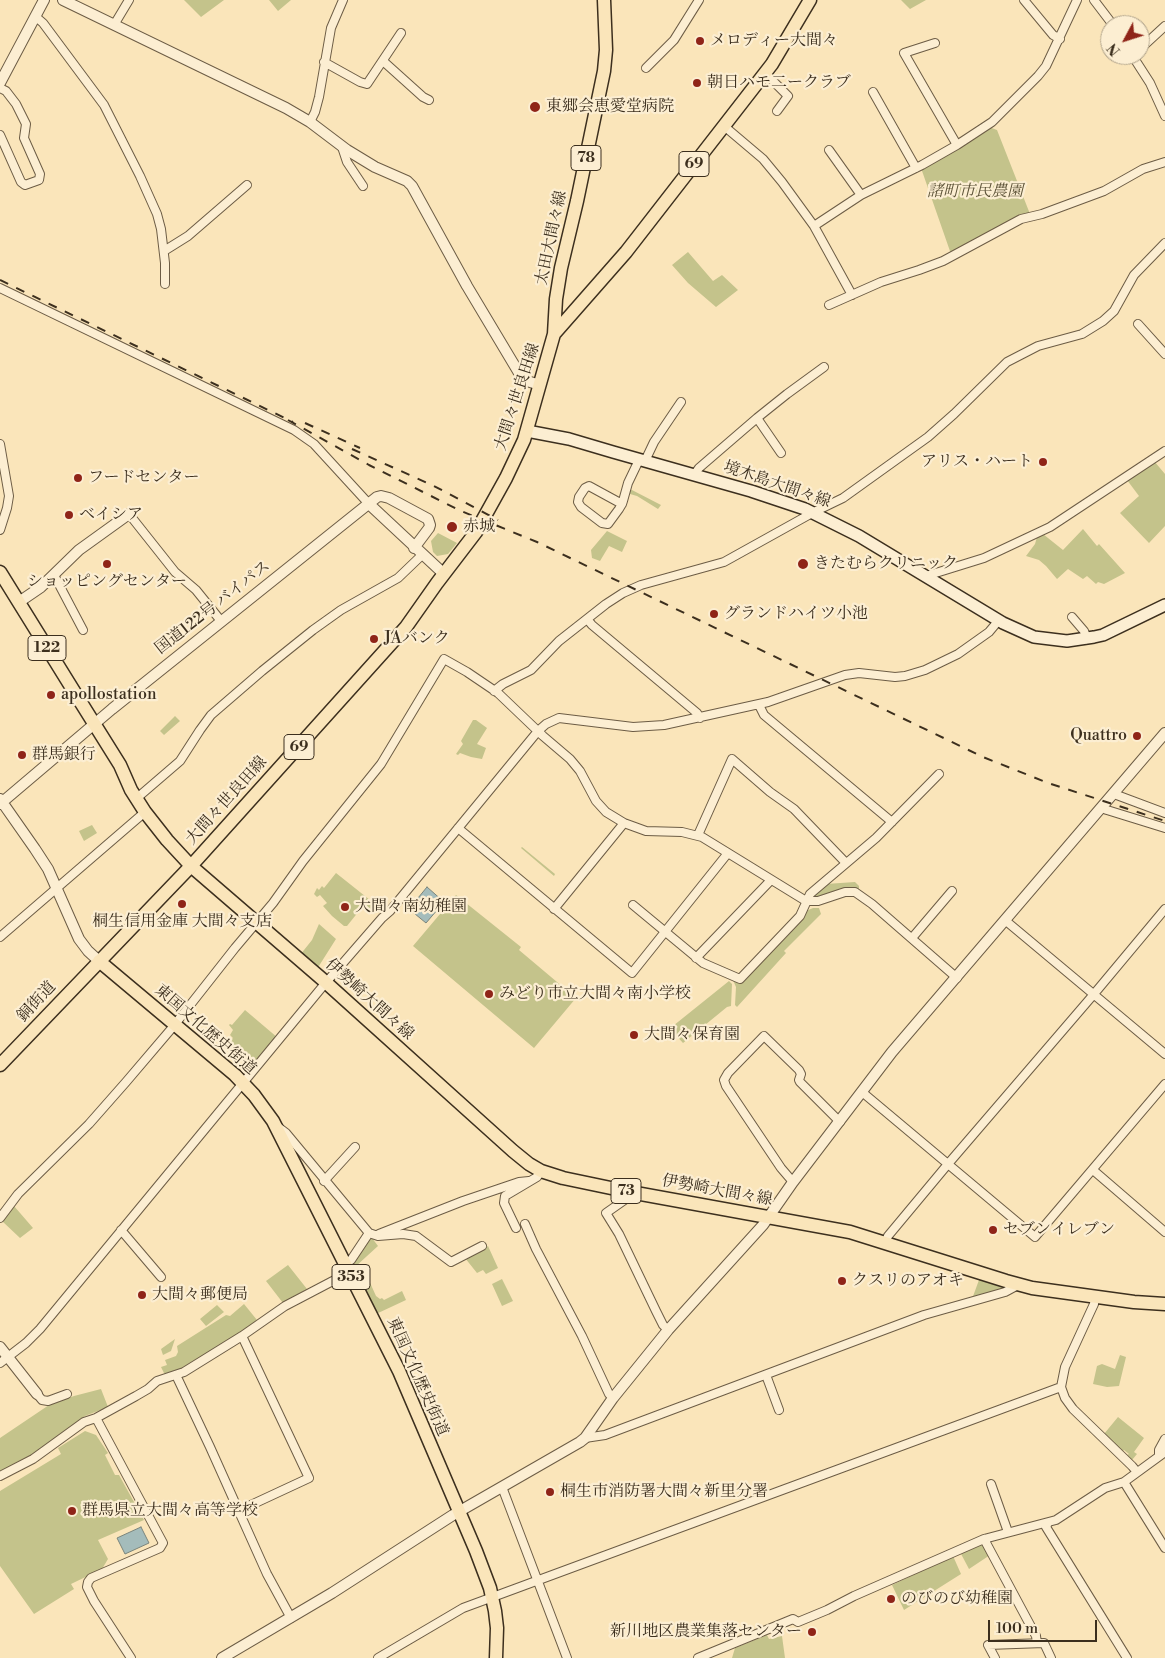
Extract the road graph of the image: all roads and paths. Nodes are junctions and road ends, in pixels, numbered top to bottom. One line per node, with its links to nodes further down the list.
1 (44, 0): 12 (street)
2 (64, 0): 13 (street)
3 (129, 0): 13 (street)
4 (343, 0): 20 (street)
5 (604, 0): 49 (main road, 太田大間々線 / 78)
6 (699, 0): 22 (street)
7 (810, 0): 23 (main road, 大間々世良田線 / 69)
8 (1024, 0): 16 (street)
9 (1077, 0): 16 (street)
10 (1094, 0): 11 (street)
11 (1105, 15)
12 (36, 16): 24 (street); 43 (street)
13 (114, 25): 30 (street)
14 (1165, 26): 17 (street)
15 (401, 33): 19 (street)
16 (1060, 39): 33 (street)
17 (1150, 40)
18 (935, 43): 33 (street)
19 (383, 61): 20 (street); 27 (street)
20 (324, 62): 30 (street)
21 (1139, 65): 29 (street)
22 (646, 68)
23 (765, 73): 28 (street); 31 (main road, 大間々世良田線 / 69)
24 (0, 83)
25 (0, 88): 32 (street)
26 (873, 92): 37 (street)
27 (429, 100)
28 (777, 111)
29 (1165, 116)
30 (310, 122): 34 (street)
31 (724, 126): 41 (street); 49 (main road, 大間々世良田線 / 69)
32 (0, 136)
33 (957, 145): 37 (street)
34 (342, 147): 39 (street); 52 (street)
35 (829, 150): 40 (street)
36 (1165, 162): 46 (street)
37 (916, 168): 40 (street)
38 (247, 185): 43 (street)
39 (363, 186)
40 (861, 195): 41 (street)
41 (814, 226): 46 (street)
42 (1165, 243): 63 (street)
43 (164, 251): 44 (street)
44 (165, 284)
45 (0, 288): 61 (street)
46 (852, 295): 47 (street)
47 (829, 305)
48 (1138, 324): 50 (street)
49 (554, 334): 52 (main road, 大間々世良田線 / 69)
50 (1165, 354)
51 (824, 367): 54 (street)
52 (540, 385): 55 (main road, 大間々世良田線 / 69)
53 (681, 402): 59 (street)
54 (757, 418): 58 (street); 60 (street)
55 (527, 431): 59 (main road, 境木島大間々線); 68 (main road, 大間々世良田線 / 69)
56 (0, 444): 65 (street)
57 (1165, 451): 70 (street)
58 (780, 453)
59 (642, 460): 60 (main road, 境木島大間々線); 62 (street)
60 (694, 476): 63 (main road, 境木島大間々線)
61 (369, 504): 66 (street); 66 (street); 76 (street, 国道122号 バイパス)
62 (622, 504): 62 (street)
63 (814, 512): 70 (main road, 境木島大間々線); 74 (street)
64 (129, 514): 69 (street); 76 (street)
65 (0, 530)
66 (418, 551): 68 (street); 87 (street)
67 (0, 572): 71 (main road, 122)
68 (444, 574): 99 (main road, 大間々世良田線 / 69)
69 (54, 575): 71 (street); 77 (street)
70 (926, 576): 75 (main road, 境木島大間々線)
71 (19, 602): 82 (main road, 122)
72 (1165, 605): 78 (main road, 境木島大間々線)
73 (1072, 617): 78 (street)
74 (587, 619): 79 (street); 81 (street)
75 (999, 620): 78 (main road, 境木島大間々線); 80 (street)
76 (221, 621): 82 (street, 国道122号 バイパス)
77 (84, 630)
78 (1087, 638)
79 (494, 691): 83 (street); 108 (street)
80 (759, 705): 81 (street); 92 (street)
81 (700, 718): 83 (street)
82 (94, 723): 87 (main road, 122); 88 (street, 国道122号 バイパス)
83 (538, 731): 93 (street); 94 (street)
84 (1165, 733): 86 (street)
85 (939, 774): 92 (street)
86 (1114, 794): 89 (street); 91 (street)
87 (137, 798): 90 (main road, 122)
88 (1, 802): 101 (street)
89 (1102, 808): 95 (street); 107 (street)
90 (145, 812): 99 (main road, 122); 101 (street)
91 (1165, 813)
92 (892, 822): 98 (street)
93 (624, 823): 96 (street); 105 (street)
94 (458, 828): 105 (street); 115 (street)
95 (1165, 828)
96 (698, 835): 97 (street); 98 (street)
97 (728, 853): 100 (street); 109 (street)
98 (846, 863): 103 (street)
99 (191, 866): 108 (main road, 伊勢崎大間々線 / 73); 113 (main road)
100 (771, 880): 103 (street); 112 (street)
101 (57, 889): 110 (street); 113 (street)
102 (952, 890): 111 (street)
103 (806, 901): 111 (street); 112 (street)
104 (633, 905): 109 (street)
105 (554, 909): 109 (street)
106 (1165, 909): 116 (street)
107 (1006, 920): 114 (street); 116 (street)
108 (256, 923): 115 (main road, 伊勢崎大間々線 / 73); 117 (street)
109 (666, 932): 112 (street)
110 (0, 936)
111 (912, 938): 114 (street)
112 (696, 958)
113 (99, 962): 117 (main road, 東国文化歴史街道 / 353); 119 (main road, 銅街道)
114 (958, 978): 122 (street)
115 (326, 983): 120 (street); 128 (main road, 伊勢崎大間々線 / 73)
116 (1094, 994): 118 (street); 126 (street)
117 (176, 1024): 120 (main road, 東国文化歴史街道 / 353); 133 (street)
118 (1165, 1054)
119 (0, 1065)
120 (244, 1083): 124 (main road, 東国文化歴史街道 / 353); 137 (street)
121 (1165, 1084): 127 (street)
122 (862, 1092): 123 (street); 126 (street)
123 (840, 1122): 131 (street); 131 (street)
124 (276, 1127): 129 (street); 143 (main road, 東国文化歴史街道 / 353)
125 (355, 1147): 129 (street)
126 (948, 1164): 127 (street); 141 (street)
127 (1093, 1170): 138 (street)
128 (541, 1171): 130 (street); 132 (main road, 伊勢崎大間々線 / 73)
129 (324, 1181): 139 (street)
130 (529, 1181): 136 (street); 140 (street)
131 (793, 1182): 134 (street)
132 (630, 1192): 134 (main road, 伊勢崎大間々線 / 73); 148 (street)
133 (0, 1218)
134 (769, 1218): 141 (main road, 伊勢崎大間々線 / 73); 148 (street)
135 (525, 1224): 157 (street)
136 (516, 1228)
137 (121, 1230): 144 (street); 151 (street)
138 (1165, 1232)
139 (369, 1233): 140 (street); 143 (street)
140 (378, 1236): 142 (street)
141 (886, 1243): 145 (main road, 伊勢崎大間々線 / 73)
142 (482, 1246)
143 (346, 1269): 149 (street); 169 (main road, 東国文化歴史街道 / 353)
144 (161, 1277)
145 (1018, 1285): 146 (main road, 伊勢崎大間々線 / 73); 153 (street)
146 (1095, 1297): 147 (main road, 伊勢崎大間々線 / 73); 154 (street)
147 (1165, 1304)
148 (668, 1330): 157 (street)
149 (242, 1336): 152 (street); 168 (street)
150 (0, 1347): 151 (street)
151 (4, 1360): 155 (street)
152 (176, 1375): 159 (street); 168 (street)
153 (766, 1376): 158 (street); 160 (street)
154 (1061, 1387): 163 (street); 174 (street)
155 (37, 1394): 156 (street)
156 (67, 1394)
157 (613, 1398): 160 (street)
158 (780, 1410)
159 (96, 1418): 164 (street); 178 (street)
160 (585, 1438): 167 (street)
161 (1165, 1439): 162 (street)
162 (1162, 1454): 163 (street)
163 (1137, 1472): 165 (street)
164 (0, 1476)
165 (1124, 1482): 170 (street); 173 (street)
166 (991, 1484): 171 (street)
167 (502, 1487): 169 (street); 174 (street)
168 (238, 1511): 176 (street)
169 (459, 1512): 175 (main road, 東国文化歴史街道 / 353); 176 (street)
170 (1048, 1523): 171 (street); 186 (street)
171 (1008, 1532): 172 (street)
172 (984, 1539): 177 (street); 183 (street)
173 (1165, 1548)
174 (538, 1580): 175 (street); 182 (street)
175 (492, 1598): 180 (street); 181 (main road, 東国文化歴史街道 / 353)
176 (291, 1618): 179 (street)
177 (1037, 1643): 184 (street); 185 (street)
178 (131, 1658)
179 (222, 1658)
180 (378, 1658)
181 (496, 1658)
182 (567, 1658)
183 (698, 1658)
184 (995, 1658)
185 (1051, 1658)
186 (1127, 1658)

